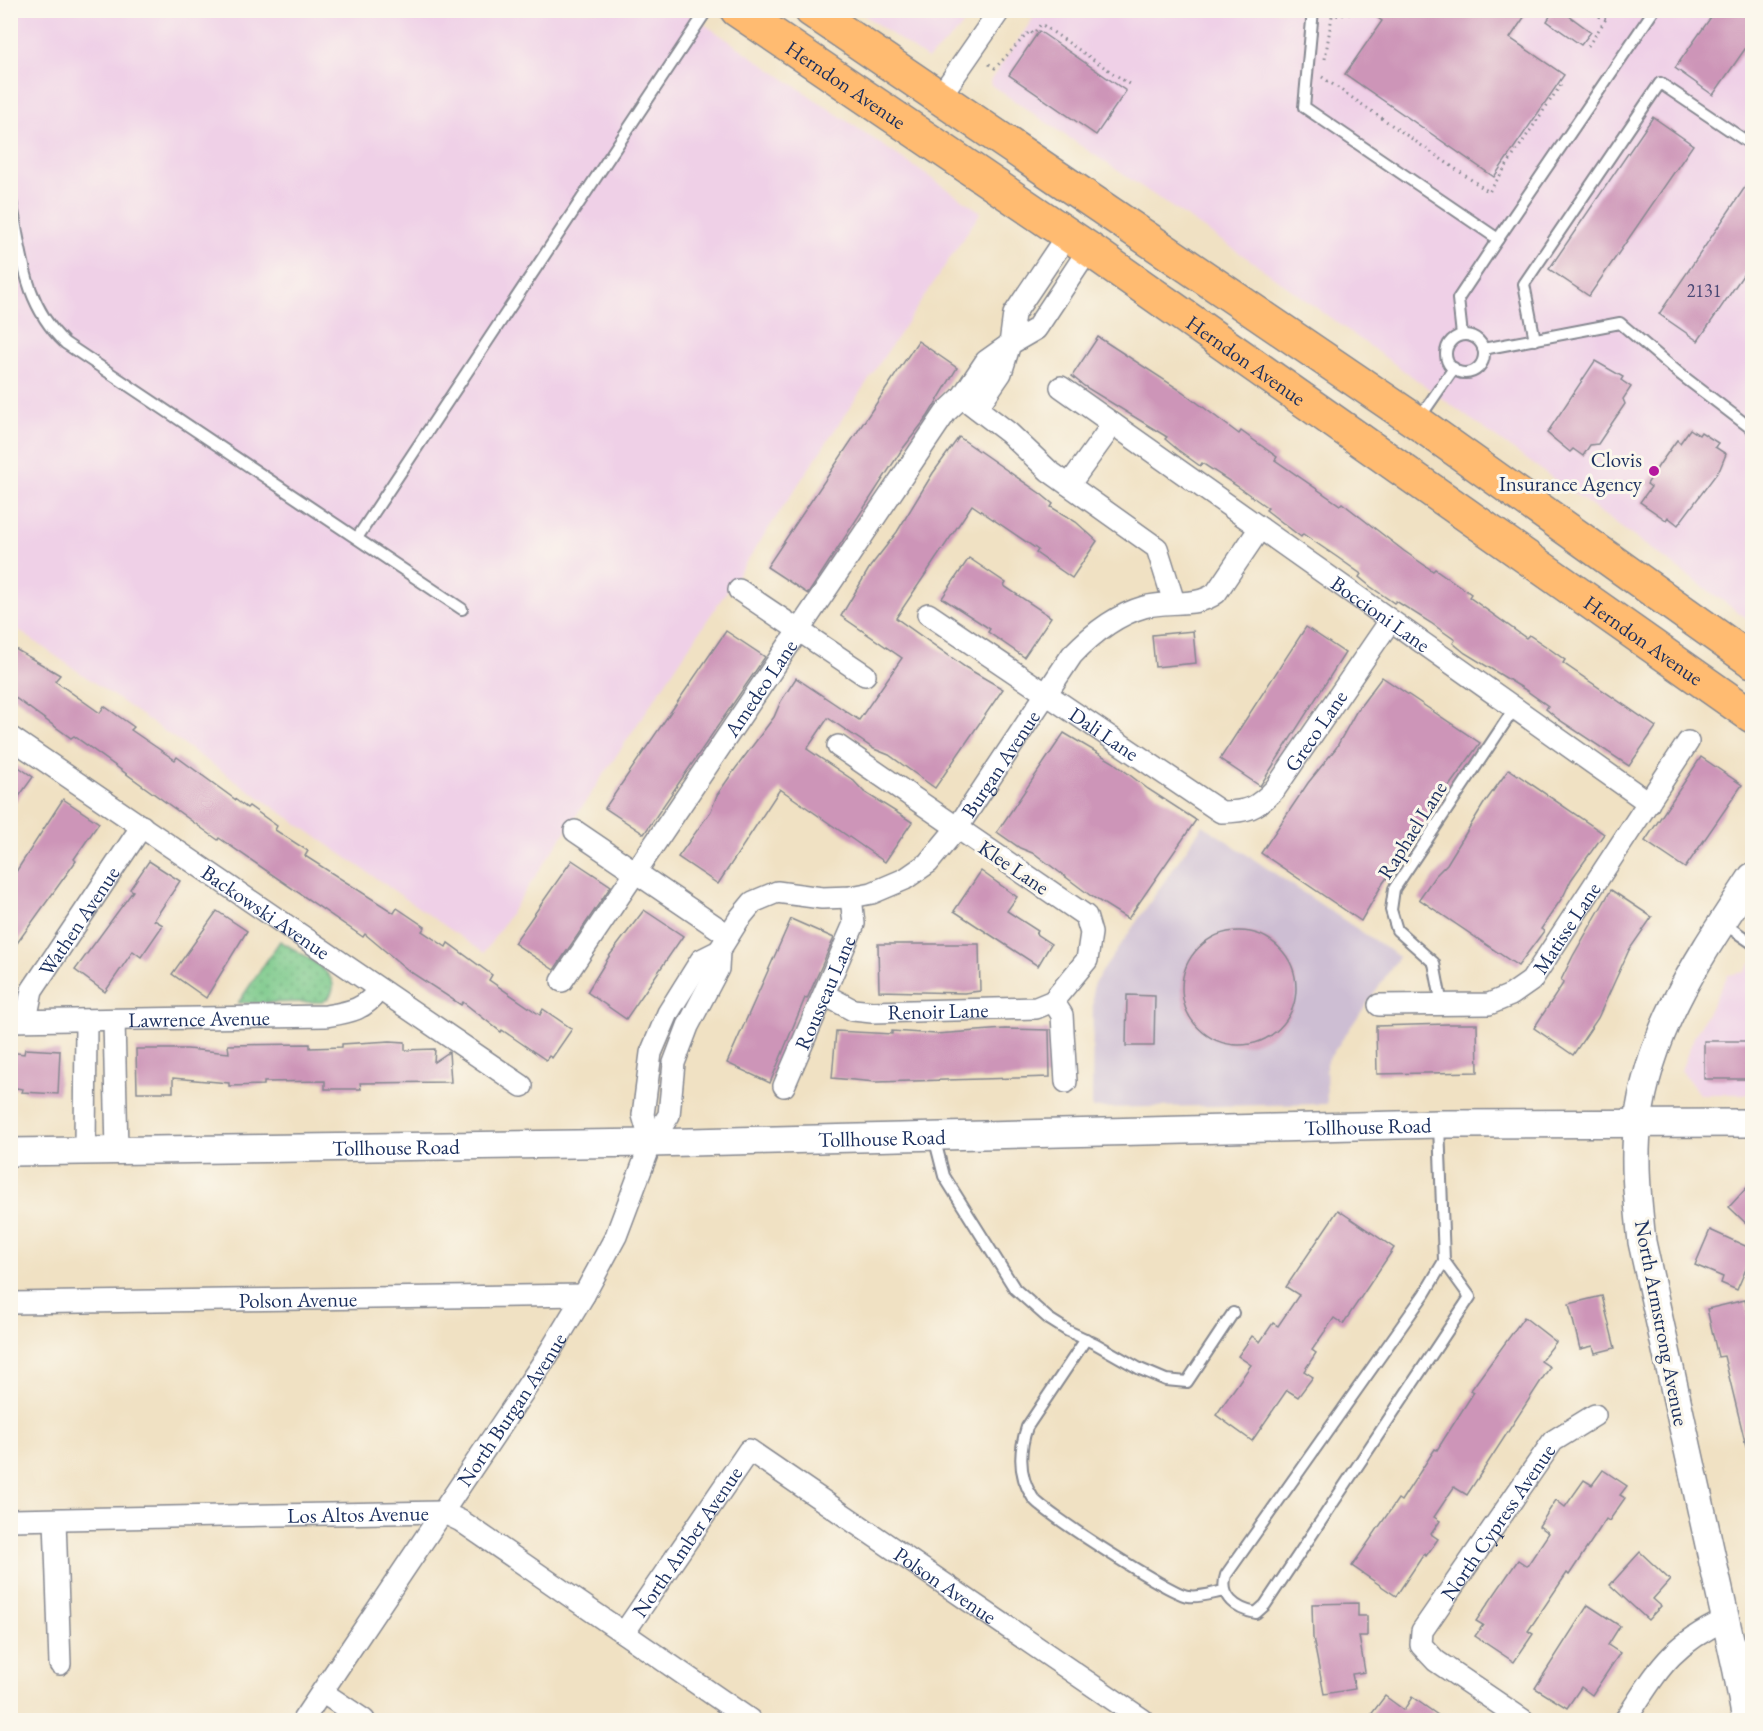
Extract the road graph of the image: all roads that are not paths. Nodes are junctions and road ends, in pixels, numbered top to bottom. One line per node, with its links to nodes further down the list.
1 (707, 10): 25 (lane)
2 (737, 10): 12 (main road, Herndon Avenue)
3 (752, 10): 8 (main road)
4 (811, 10): 8 (main road, Herndon Avenue)
5 (1000, 10): 8 (street)
6 (1313, 10): 11 (lane)
7 (1654, 10): 11 (lane)
8 (939, 98): 18 (main road, Herndon Avenue)
9 (1752, 145): 14 (lane)
10 (10, 196): 25 (lane)
11 (1498, 239): 13 (lane)
12 (1078, 242): 18 (main road); 19 (street, Amedeo Lane); 36 (main road, Herndon Avenue)
13 (1462, 335): 15 (lane); 16 (lane)
14 (1535, 340): 15 (lane); 22 (lane)
15 (1483, 349): 16 (lane)
16 (1454, 368): 20 (lane)
17 (1061, 387): 21 (street, Boccioni Lane)
18 (1366, 387): 20 (main road, Herndon Avenue)
19 (969, 403): 23 (street); 31 (street, Amedeo Lane)
20 (1417, 422): 32 (main road, Herndon Avenue)
21 (1113, 424): 23 (street); 24 (street, Boccioni Lane)
22 (1752, 429)
23 (1069, 485): 27 (street)
24 (1260, 528): 27 (street, Burgan Avenue); 30 (street, Boccioni Lane)
25 (357, 538): 28 (lane)
26 (739, 590): 31 (street)
27 (1174, 602): 34 (street, Burgan Avenue)
28 (462, 609)
29 (928, 614): 34 (street, Dali Lane)
30 (1390, 621): 35 (street, Boccioni Lane); 41 (street, Greco Lane)
31 (799, 630): 33 (street); 45 (street, Amedeo Lane)
32 (1752, 661)
33 (865, 675)
34 (1047, 693): 41 (street, Dali Lane); 43 (street, Burgan Avenue)
35 (1514, 709): 40 (street, Boccioni Lane); 57 (lane, Raphael Lane)
36 (1752, 716)
37 (10, 737): 42 (street, Backowski Avenue)
38 (1688, 742): 40 (street, Matisse Lane)
39 (838, 746): 43 (street, Klee Lane)
40 (1649, 803): 57 (street, Matisse Lane)
41 (1221, 812)
42 (142, 826): 52 (street, Backowski Avenue); 60 (street, Wathen Avenue)
43 (957, 828): 47 (street, Burgan Avenue); 55 (street, Klee Lane)
44 (575, 831): 45 (street)
45 (636, 872): 49 (street); 51 (street, Amedeo Lane)
46 (1752, 877): 48 (street, North Armstrong Avenue)
47 (851, 897): 49 (street, Burgan Avenue); 53 (street, Rousseau Lane)
48 (1722, 922): 50 (lane); 67 (street, North Armstrong Avenue)
49 (724, 943): 54 (street, Burgan Avenue); 58 (street, Burgan Avenue)
50 (1752, 943)
51 (562, 981)
52 (379, 989): 59 (street, Lawrence Avenue); 63 (street, Backowski Avenue)
53 (825, 995): 55 (street, Renoir Lane); 64 (street, Rousseau Lane)
54 (676, 1000): 58 (street); 69 (street, Burgan Avenue)
55 (1053, 1001): 62 (street)
56 (1378, 1005): 57 (street, Matisse Lane)
57 (1442, 1005)
58 (696, 1012): 69 (street, Burgan Avenue)
59 (114, 1020): 61 (street, Lawrence Avenue); 71 (street)
60 (18, 1021): 61 (street, Lawrence Avenue)
61 (86, 1021): 70 (street)
62 (1066, 1082)
63 (522, 1086)
64 (784, 1086)
65 (1752, 1123): 67 (street, Tollhouse Road)
66 (1439, 1125): 67 (street, Tollhouse Road); 68 (street, Tollhouse Road); 73 (lane)
67 (1638, 1125): 84 (street, North Armstrong Avenue)
68 (934, 1137): 69 (street, Tollhouse Road); 77 (lane)
69 (651, 1143): 71 (street, Tollhouse Road); 74 (street, North Burgan Avenue)
70 (85, 1151): 71 (street, Tollhouse Road); 72 (street, Tollhouse Road)
71 (117, 1151)
72 (10, 1152)
73 (1444, 1261): 83 (lane); 83 (lane)
74 (584, 1296): 75 (street, Polson Avenue); 80 (street, North Burgan Avenue)
75 (10, 1303)
76 (1233, 1313): 77 (lane)
77 (1086, 1339): 83 (lane)
78 (1595, 1415): 93 (street, North Cypress Avenue)
79 (749, 1450): 85 (street, North Amber Avenue); 92 (street, Polson Avenue)
80 (442, 1512): 82 (street, Los Altos Avenue); 85 (street, Los Altos Avenue); 87 (street, North Burgan Avenue)
81 (10, 1520): 82 (street, Los Altos Avenue)
82 (55, 1520): 86 (street)
83 (1224, 1591)
84 (1725, 1620): 88 (street, North Armstrong Avenue); 94 (street)
85 (624, 1633): 91 (street, Los Altos Avenue)
86 (60, 1664)
87 (322, 1692): 89 (street, North Burgan Avenue); 90 (street)
88 (1748, 1714)
89 (303, 1720)
90 (364, 1720)
91 (750, 1720)
92 (1143, 1720)
93 (1523, 1720)
94 (1625, 1720)

